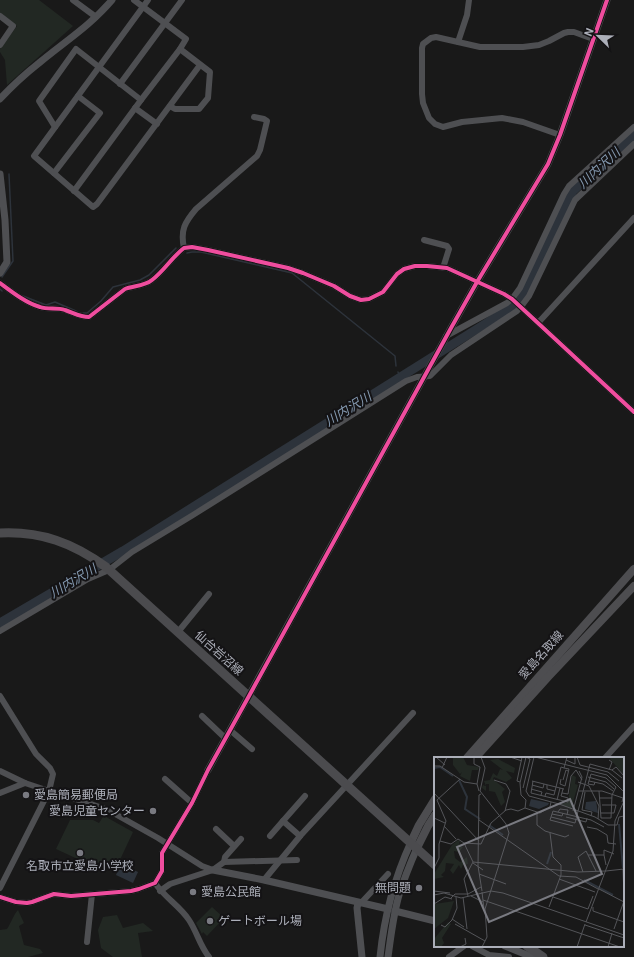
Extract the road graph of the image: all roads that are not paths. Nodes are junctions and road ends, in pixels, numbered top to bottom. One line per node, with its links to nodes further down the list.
1 (73, 0): 10 (street)
2 (112, 0): 10 (street)
3 (134, 0): 8 (street)
4 (148, 0): 8 (street)
5 (182, 0): 11 (street)
6 (469, 0): 13 (street)
7 (607, 0): 12 (street)
8 (143, 7): 11 (street); 17 (street)
9 (0, 16): 14 (street)
10 (96, 17): 20 (street)
11 (166, 23): 15 (street); 18 (street)
12 (593, 39): 13 (street); 28 (street)
13 (458, 42): 28 (street)
14 (0, 45)
15 (180, 49): 16 (street); 21 (street)
16 (200, 65): 22 (street); 22 (street)
17 (99, 67): 18 (street); 19 (street); 26 (street)
18 (120, 84): 21 (street)
19 (78, 96): 26 (street); 30 (street)
20 (0, 99)
21 (141, 100): 23 (street)
22 (170, 106): 25 (street)
23 (135, 108): 25 (street); 32 (street)
24 (254, 117): 35 (street)
25 (157, 124): 32 (street)
26 (56, 127): 30 (street)
27 (634, 127): 40 (street)
28 (560, 135): 38 (street)
29 (634, 144): 41 (street)
30 (54, 173): 32 (street)
31 (0, 174): 37 (street)
32 (74, 191)
33 (634, 218): 42 (street)
34 (424, 240): 36 (street)
35 (184, 248): 36 (street); 39 (street)
36 (443, 268): 38 (street)
37 (0, 273)
38 (477, 282): 40 (street); 43 (street)
39 (0, 283)
40 (512, 300): 41 (street); 43 (street)
41 (519, 307): 42 (street); 44 (street)
42 (538, 323): 45 (street)
43 (444, 339): 44 (street)
44 (426, 373): 47 (street); 54 (street)
45 (634, 412)
46 (0, 533): 47 (main road, 仙台岩沼線)
47 (107, 569): 51 (street); 52 (main road, 仙台岩沼線)
48 (634, 569): 61 (main road, 愛島名取線)
49 (634, 586): 62 (main road, 愛島名取線)
50 (210, 594): 52 (street)
51 (0, 631)
52 (178, 632): 54 (main road, 仙台岩沼線)
53 (0, 696): 69 (street)
54 (248, 696): 58 (street); 68 (main road, 仙台岩沼線)
55 (413, 713): 68 (street)
56 (202, 716): 59 (street)
57 (634, 726): 63 (street)
58 (230, 730): 59 (street); 60 (street)
59 (225, 738): 64 (street)
60 (252, 749)
61 (468, 757)
62 (477, 757)
63 (606, 757)
64 (208, 770): 73 (street)
65 (0, 771): 67 (street)
66 (165, 779): 73 (street)
67 (25, 783): 69 (street); 70 (street)
68 (347, 785): 78 (street); 81 (main road, 仙台岩沼線)
69 (49, 792): 80 (street); 91 (street)
70 (0, 793)
71 (306, 796): 75 (street)
72 (434, 801): 81 (main road)
73 (192, 803): 80 (street)
74 (434, 817): 81 (main road)
75 (283, 821): 77 (street); 78 (street)
76 (216, 829): 82 (street)
77 (270, 836)
78 (300, 836): 84 (street)
79 (241, 839): 82 (street)
80 (167, 844): 87 (street); 90 (street)
81 (414, 845): 86 (main road, 仙台岩沼線); 96 (street)
82 (234, 846): 85 (street)
83 (297, 860): 84 (street)
84 (280, 861): 85 (street); 89 (street)
85 (224, 862): 87 (street)
86 (434, 864)
87 (213, 870): 89 (street); 92 (street)
88 (388, 874): 95 (street)
89 (264, 880): 95 (street)
90 (155, 883): 92 (street); 93 (street)
91 (0, 888)
92 (160, 891): 104 (street)
93 (92, 894): 94 (street); 98 (street)
94 (0, 897)
95 (359, 903): 96 (street); 105 (street)
96 (392, 910): 97 (street); 106 (street); 107 (street)
97 (434, 921)
98 (86, 942)
99 (463, 947): 108 (street)
100 (474, 947): 109 (street)
101 (508, 947): 103 (street)
102 (527, 947): 103 (main road)
103 (537, 956)
104 (209, 957)
105 (362, 957)
106 (380, 957)
107 (388, 957)
108 (448, 957)
109 (509, 957)

